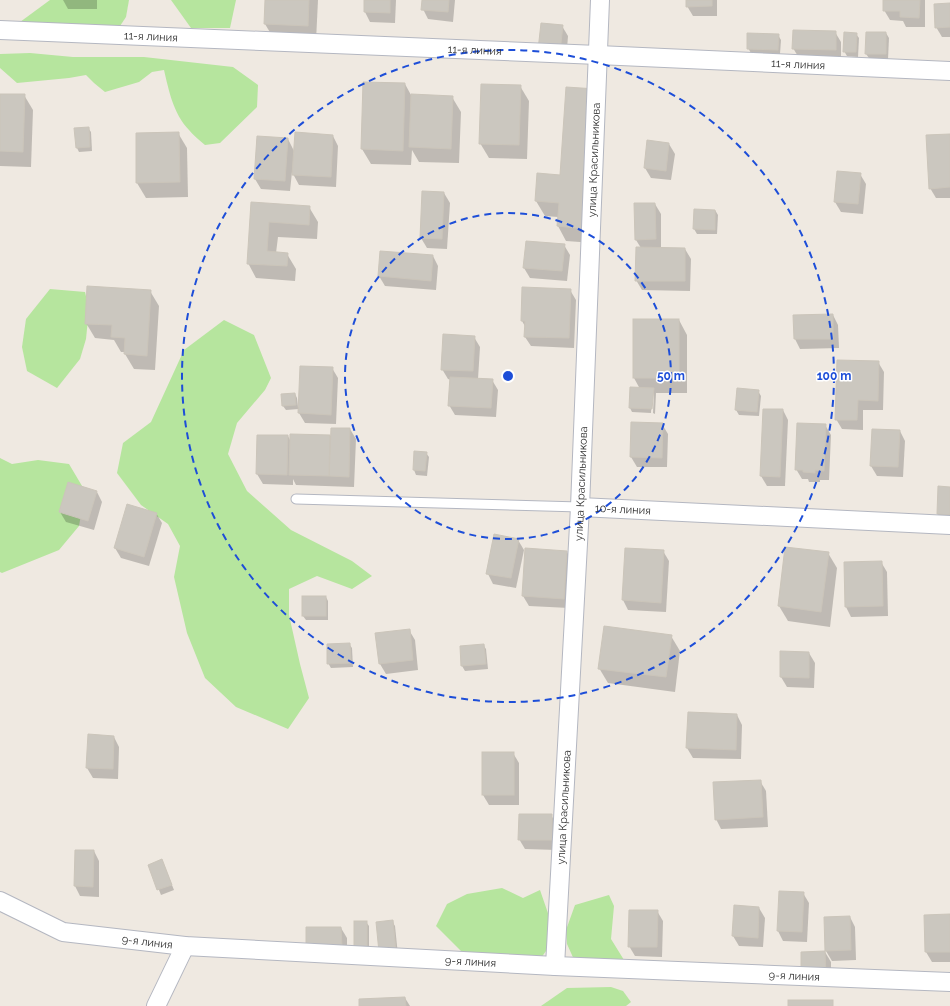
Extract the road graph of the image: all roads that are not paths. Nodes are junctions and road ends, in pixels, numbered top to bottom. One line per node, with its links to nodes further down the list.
1 (600, 0): 3 (street, улица Красильникова)
2 (0, 30): 3 (street, 11-я линия)
3 (598, 55): 4 (street, 11-я линия); 6 (street, улица Красильникова)
4 (950, 71)
5 (296, 499): 6 (lane, 10-я линия)
6 (580, 507): 7 (street, 10-я линия); 10 (street, улица Красильникова)
7 (950, 525)
8 (0, 901): 9 (street, 9-я линия)
9 (184, 946): 10 (street, 9-я линия); 12 (street)
10 (555, 966): 11 (street, 9-я линия)
11 (950, 982)
12 (156, 1006)

